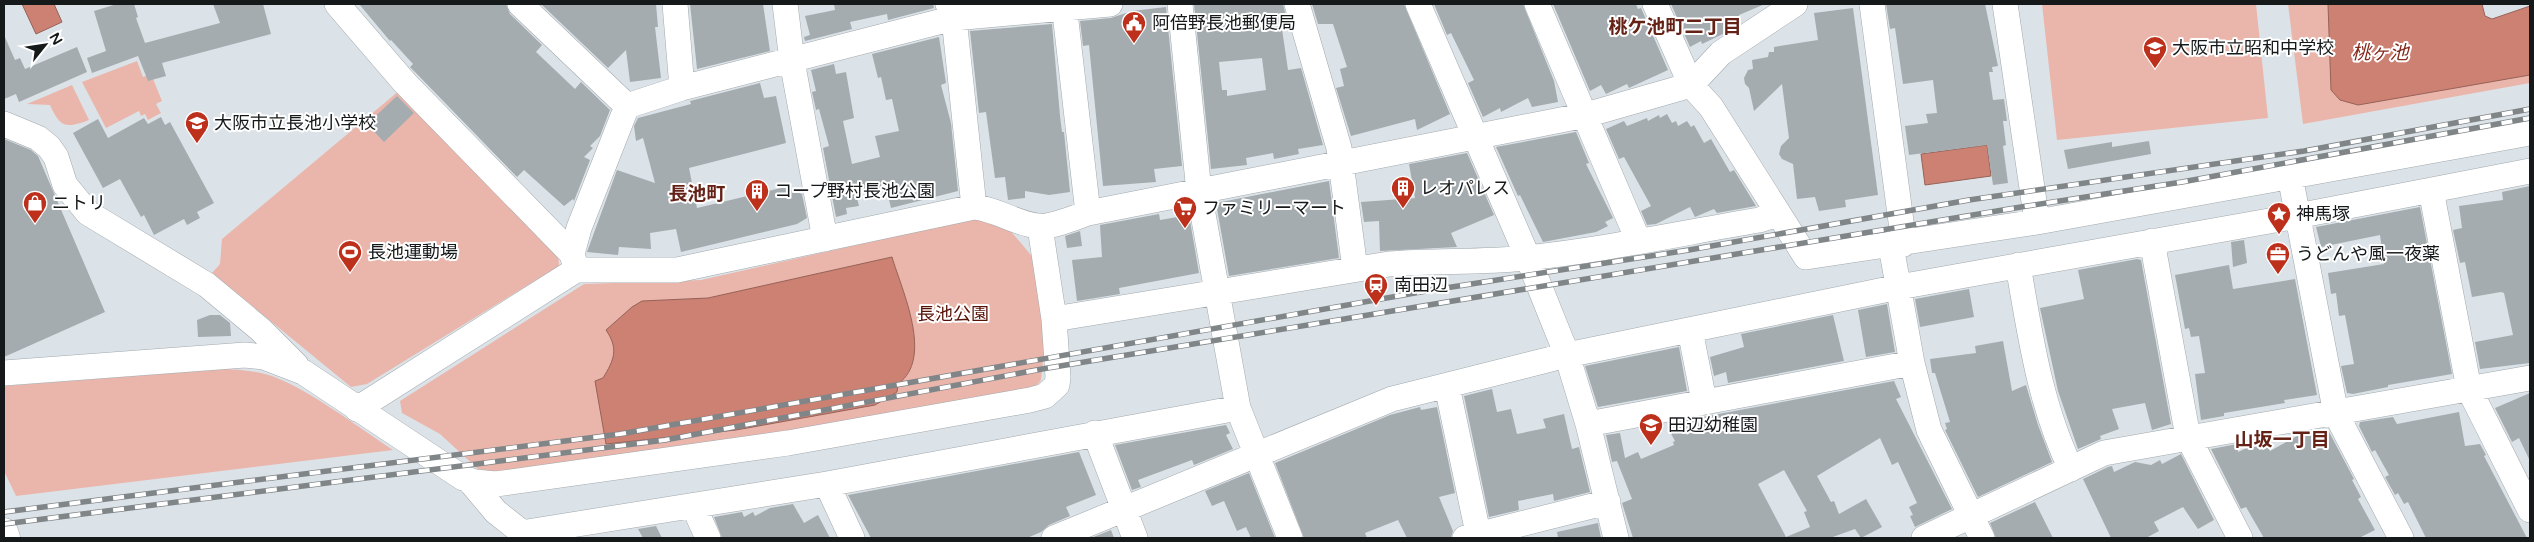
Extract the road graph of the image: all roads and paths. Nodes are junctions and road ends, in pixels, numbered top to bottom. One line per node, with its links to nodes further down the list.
1 (337, 4): 41 (street)
2 (520, 4): 20 (street)
3 (675, 4): 19 (street)
4 (785, 4): 17 (street)
5 (1110, 4): 14 (street)
6 (1180, 4): 29 (street)
7 (1297, 4): 25 (street)
8 (1418, 4): 24 (street)
9 (1537, 4): 21 (street)
10 (1655, 4): 18 (street)
11 (1795, 4): 15 (street)
12 (1872, 4): 39 (street)
13 (2005, 4): 34 (street)
14 (1065, 6): 16 (street); 31 (street)
15 (1771, 10): 18 (street)
16 (951, 11): 17 (street); 30 (street)
17 (792, 61): 19 (street); 36 (street)
18 (1691, 85): 21 (street); 32 (street)
19 (682, 88): 20 (street)
20 (628, 106): 41 (street)
21 (1586, 115): 24 (street); 37 (street)
22 (4, 124): 50 (street)
23 (2530, 132): 27 (street)
24 (1476, 136): 25 (street); 40 (street)
25 (1342, 163): 29 (street); 43 (street)
26 (2530, 172): 28 (street)
27 (2290, 176): 33 (street); 34 (street)
28 (2431, 190): 33 (street); 54 (street)
29 (1198, 192): 31 (street); 45 (street)
30 (974, 207): 35 (street); 36 (street)
31 (1088, 213): 35 (street)
32 (1778, 214): 37 (street); 39 (street)
33 (2296, 216): 38 (street); 58 (street)
34 (2037, 222): 39 (street)
35 (1040, 227): 46 (street)
36 (825, 239): 41 (street)
37 (1638, 240): 40 (street)
38 (2152, 242): 42 (street); 61 (street)
39 (1897, 245): 44 (street)
40 (1528, 258): 43 (street); 48 (street)
41 (574, 262): 57 (street)
42 (2018, 266): 44 (street); 63 (street)
43 (1355, 270): 45 (street)
44 (1899, 287): 47 (street); 49 (street)
45 (1218, 294): 46 (street); 56 (street)
46 (1054, 319): 64 (street)
47 (1690, 330): 48 (street); 55 (street)
48 (1567, 355): 53 (street); 59 (street)
49 (1912, 363): 55 (street); 70 (street)
50 (303, 372): 51 (street); 57 (street)
51 (4, 373)
52 (2530, 378): 54 (street)
53 (1447, 386): 62 (street); 73 (street)
54 (2469, 389): 58 (street); 69 (street)
55 (1704, 401): 59 (street)
56 (1238, 408): 60 (street); 62 (street)
57 (358, 409): 64 (street)
58 (2336, 414): 61 (street); 74 (street)
59 (1588, 424): 66 (street)
60 (1095, 432): 65 (street); 68 (street)
61 (2188, 437): 63 (street); 83 (street)
62 (1255, 454): 68 (street); 80 (street)
63 (2071, 469): 70 (street)
64 (469, 480): 72 (street)
65 (827, 484): 67 (street); 77 (street)
66 (1608, 502): 73 (street); 81 (street)
67 (694, 507): 72 (street); 76 (street)
68 (1123, 509): 78 (street); 79 (street)
69 (2530, 510)
70 (1978, 527): 82 (street)
71 (4, 532): 75 (main road)
72 (525, 536)
73 (1474, 537)
74 (2397, 537)
75 (6, 538)
76 (708, 538)
77 (852, 538)
78 (1054, 538)
79 (1135, 538)
80 (1290, 538)
81 (1616, 538)
82 (1924, 538)
83 (2240, 538)

